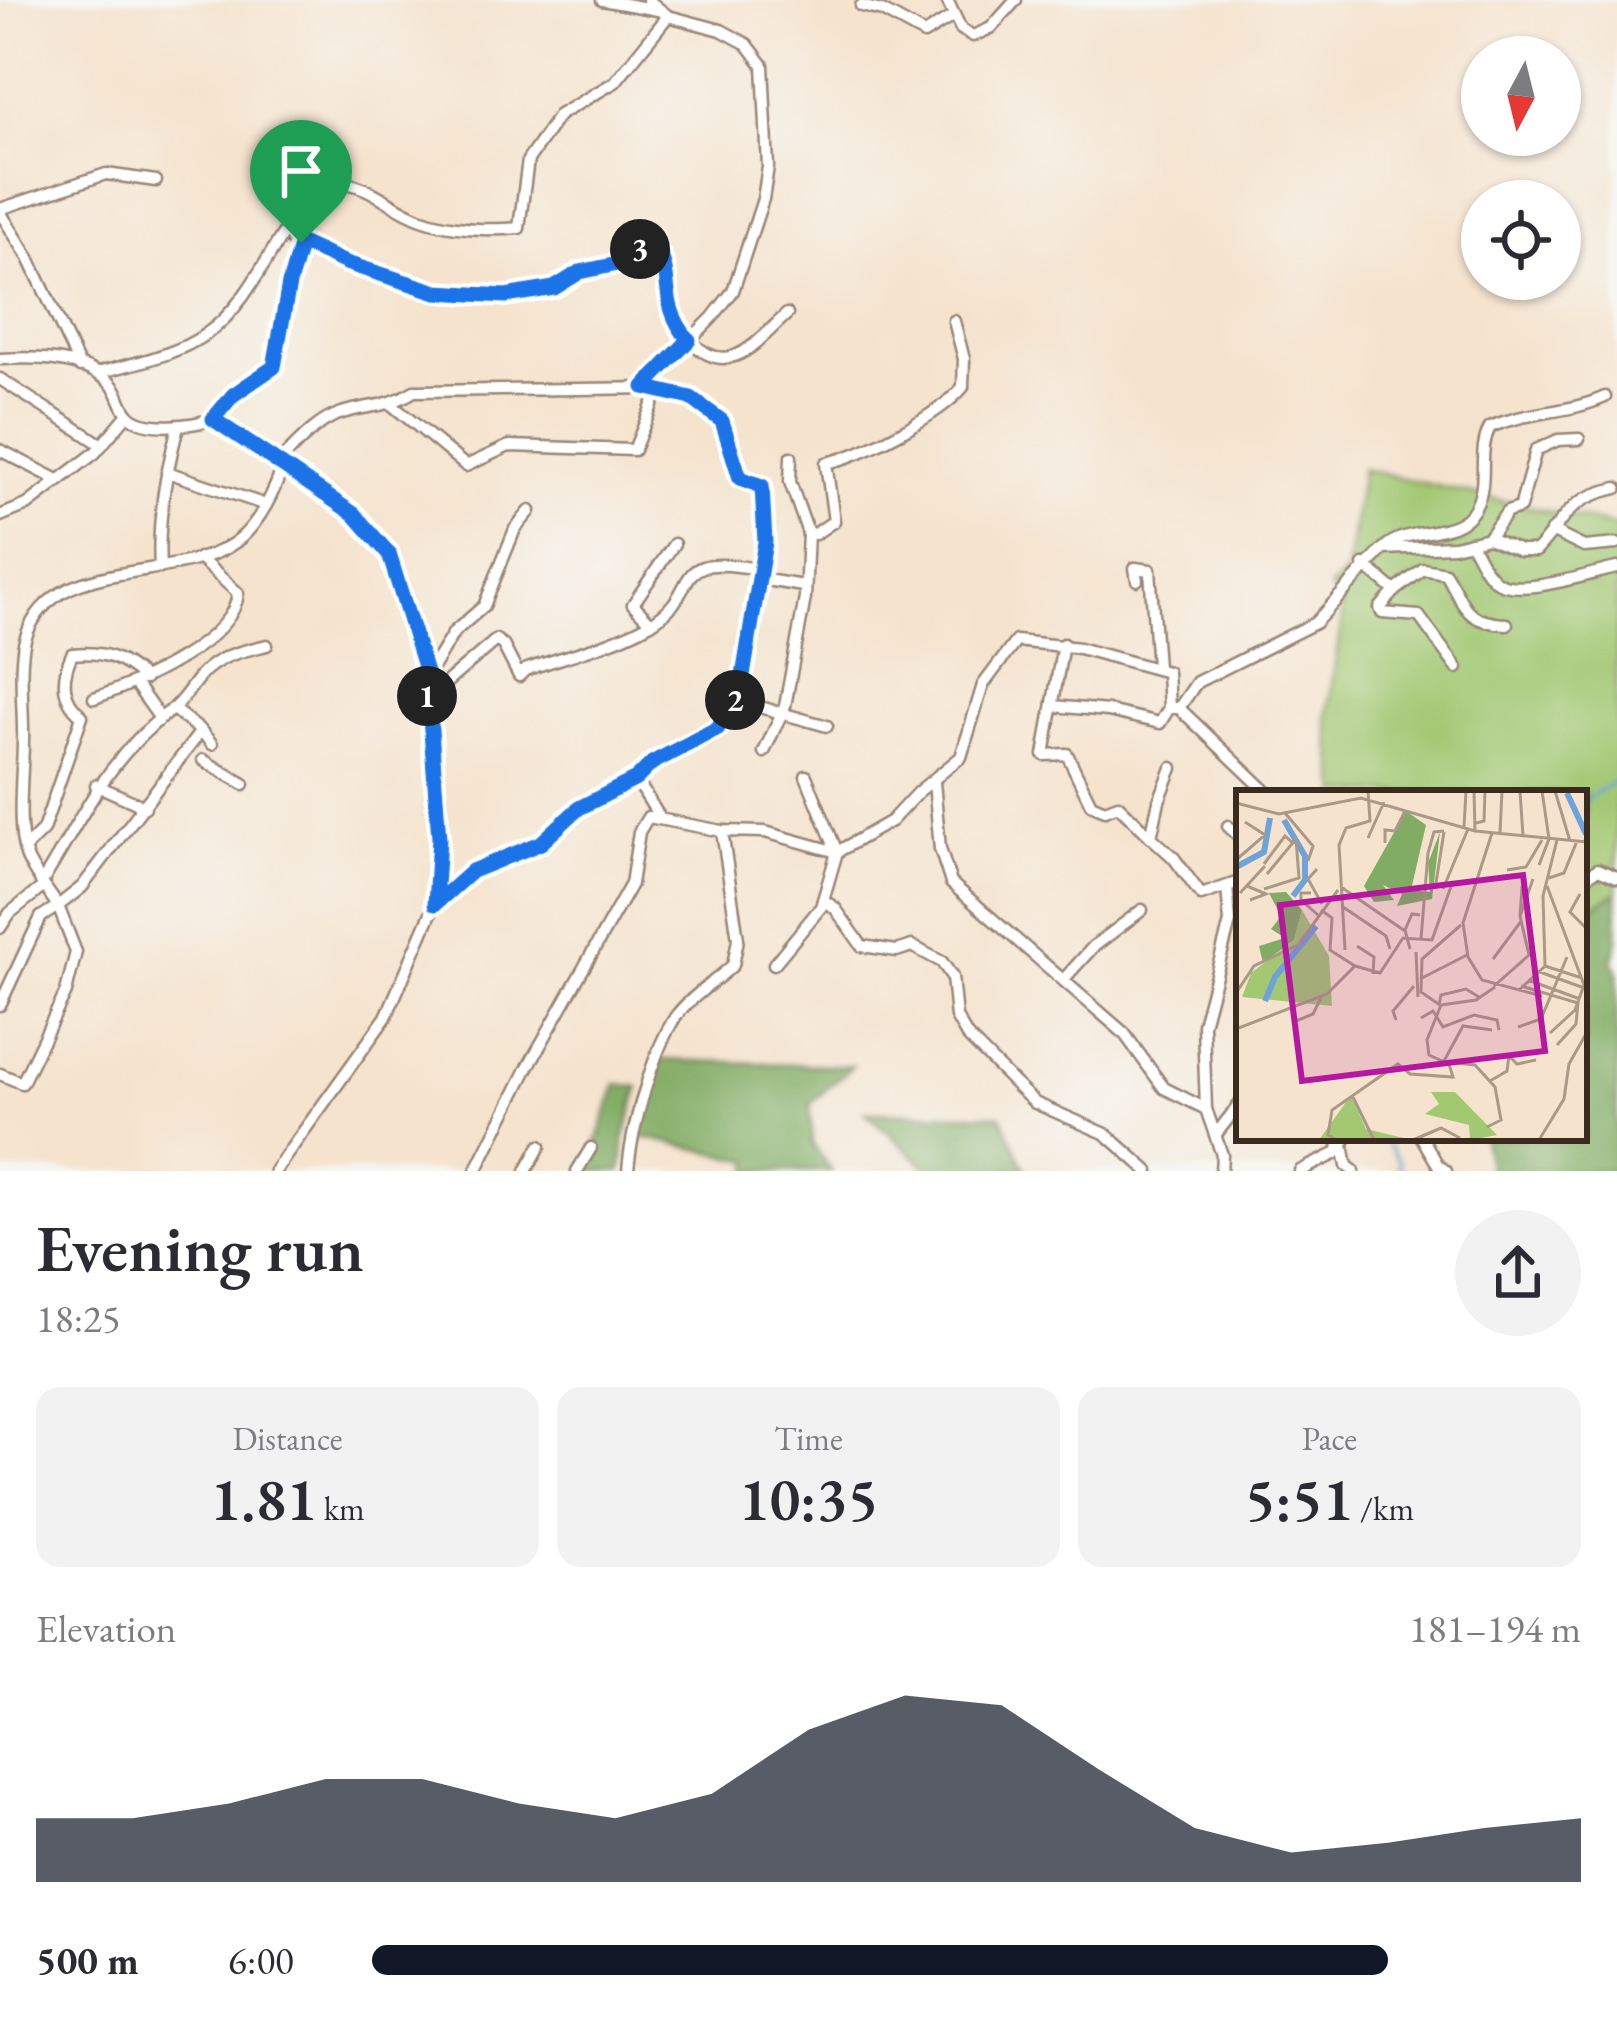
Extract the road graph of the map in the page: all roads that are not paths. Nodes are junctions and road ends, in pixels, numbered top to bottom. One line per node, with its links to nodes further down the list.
1 (602, 0): 6 (street)
2 (648, 0): 6 (street)
3 (947, 0): 7 (street)
4 (1016, 0): 7 (street)
5 (861, 6): 7 (street)
6 (663, 13): 10 (street); 16 (street)
7 (953, 16)
8 (287, 177): 12 (street)
9 (156, 181): 11 (street)
10 (333, 181)
11 (0, 211): 18 (street)
12 (287, 227): 13 (street); 19 (street)
13 (301, 243): 16 (street); 26 (street)
14 (787, 314): 16 (street)
15 (954, 321): 40 (street)
16 (689, 340): 21 (street)
17 (0, 359): 18 (street)
18 (80, 367): 19 (street)
19 (98, 373): 25 (street)
20 (0, 379): 29 (street)
21 (644, 387): 22 (street); 24 (street)
22 (658, 388): 24 (street); 50 (street)
23 (1605, 397): 45 (street)
24 (392, 405): 32 (street)
25 (128, 414): 27 (street); 29 (street)
26 (213, 419): 27 (street); 32 (street)
27 (178, 426): 33 (street)
28 (1579, 439): 41 (street)
29 (102, 445): 34 (street)
30 (0, 450): 34 (street)
31 (791, 457): 40 (street)
32 (280, 466): 36 (street); 60 (street)
33 (166, 472): 36 (street); 48 (street)
34 (56, 479): 38 (street)
35 (1617, 488): 39 (street)
36 (266, 505): 46 (street)
37 (530, 512): 60 (street)
38 (0, 516)
39 (1552, 531): 41 (street); 44 (street)
40 (808, 533): 52 (street)
41 (1488, 538): 42 (street)
42 (1470, 542): 45 (street); 49 (street)
43 (674, 544): 54 (street)
44 (1617, 544)
45 (1383, 549): 47 (street)
46 (199, 558): 48 (street); 61 (street)
47 (1364, 565): 53 (street); 66 (street)
48 (160, 568): 88 (street)
49 (1617, 568)
50 (761, 575): 52 (street); 54 (street); 64 (street)
51 (1137, 580): 58 (street)
52 (803, 586): 68 (street)
53 (1395, 591): 55 (street); 59 (street)
54 (651, 623): 63 (street)
55 (1507, 624)
56 (268, 644): 67 (street)
57 (1064, 644): 58 (street); 65 (street); 78 (street)
58 (1157, 667): 66 (street)
59 (1457, 668)
60 (427, 676): 63 (street)
61 (140, 682): 62 (street); 69 (street); 88 (street)
62 (94, 698)
63 (427, 699): 95 (street)
64 (735, 700): 68 (street); 77 (street)
65 (1053, 706): 66 (street); 87 (street)
66 (1174, 708): 81 (street)
67 (173, 709): 69 (street); 71 (street)
68 (780, 714): 70 (street); 73 (street)
69 (159, 717): 80 (street)
70 (827, 726)
71 (201, 731): 72 (street); 82 (street)
72 (212, 745)
73 (764, 752)
74 (203, 760): 79 (street)
75 (1172, 768): 87 (street)
76 (806, 776): 89 (street)
77 (636, 779): 83 (street); 95 (street)
78 (934, 782): 89 (street); 100 (street)
79 (244, 784)
80 (96, 785): 82 (street); 92 (street)
81 (1265, 790)
82 (145, 807): 96 (street)
83 (659, 818): 85 (street); 112 (street)
84 (1228, 826): 86 (street)
85 (722, 831): 89 (street); 115 (street)
86 (1236, 833)
87 (1151, 837): 93 (street)
88 (26, 848): 92 (street)
89 (837, 852): 94 (street)
90 (1587, 876): 91 (street)
91 (1617, 877)
92 (44, 883): 96 (street); 98 (street)
93 (1233, 885): 103 (street)
94 (824, 900): 99 (street); 116 (street)
95 (435, 904): 111 (street)
96 (58, 906): 101 (street); 102 (street)
97 (1142, 910): 100 (street)
98 (0, 928)
99 (774, 964)
100 (1064, 979): 103 (street)
101 (0, 1005)
102 (0, 1074)
103 (1206, 1108): 105 (street)
104 (1236, 1109): 105 (street)
105 (1216, 1134): 117 (street)
106 (1344, 1141): 118 (street); 119 (street)
107 (1424, 1141): 110 (street)
108 (539, 1146): 113 (street)
109 (591, 1148): 114 (street)
110 (1439, 1169)
111 (275, 1171)
112 (476, 1171)
113 (526, 1171)
114 (577, 1171)
115 (628, 1171)
116 (1148, 1171)
117 (1221, 1171)
118 (1300, 1171)
119 (1354, 1171)

